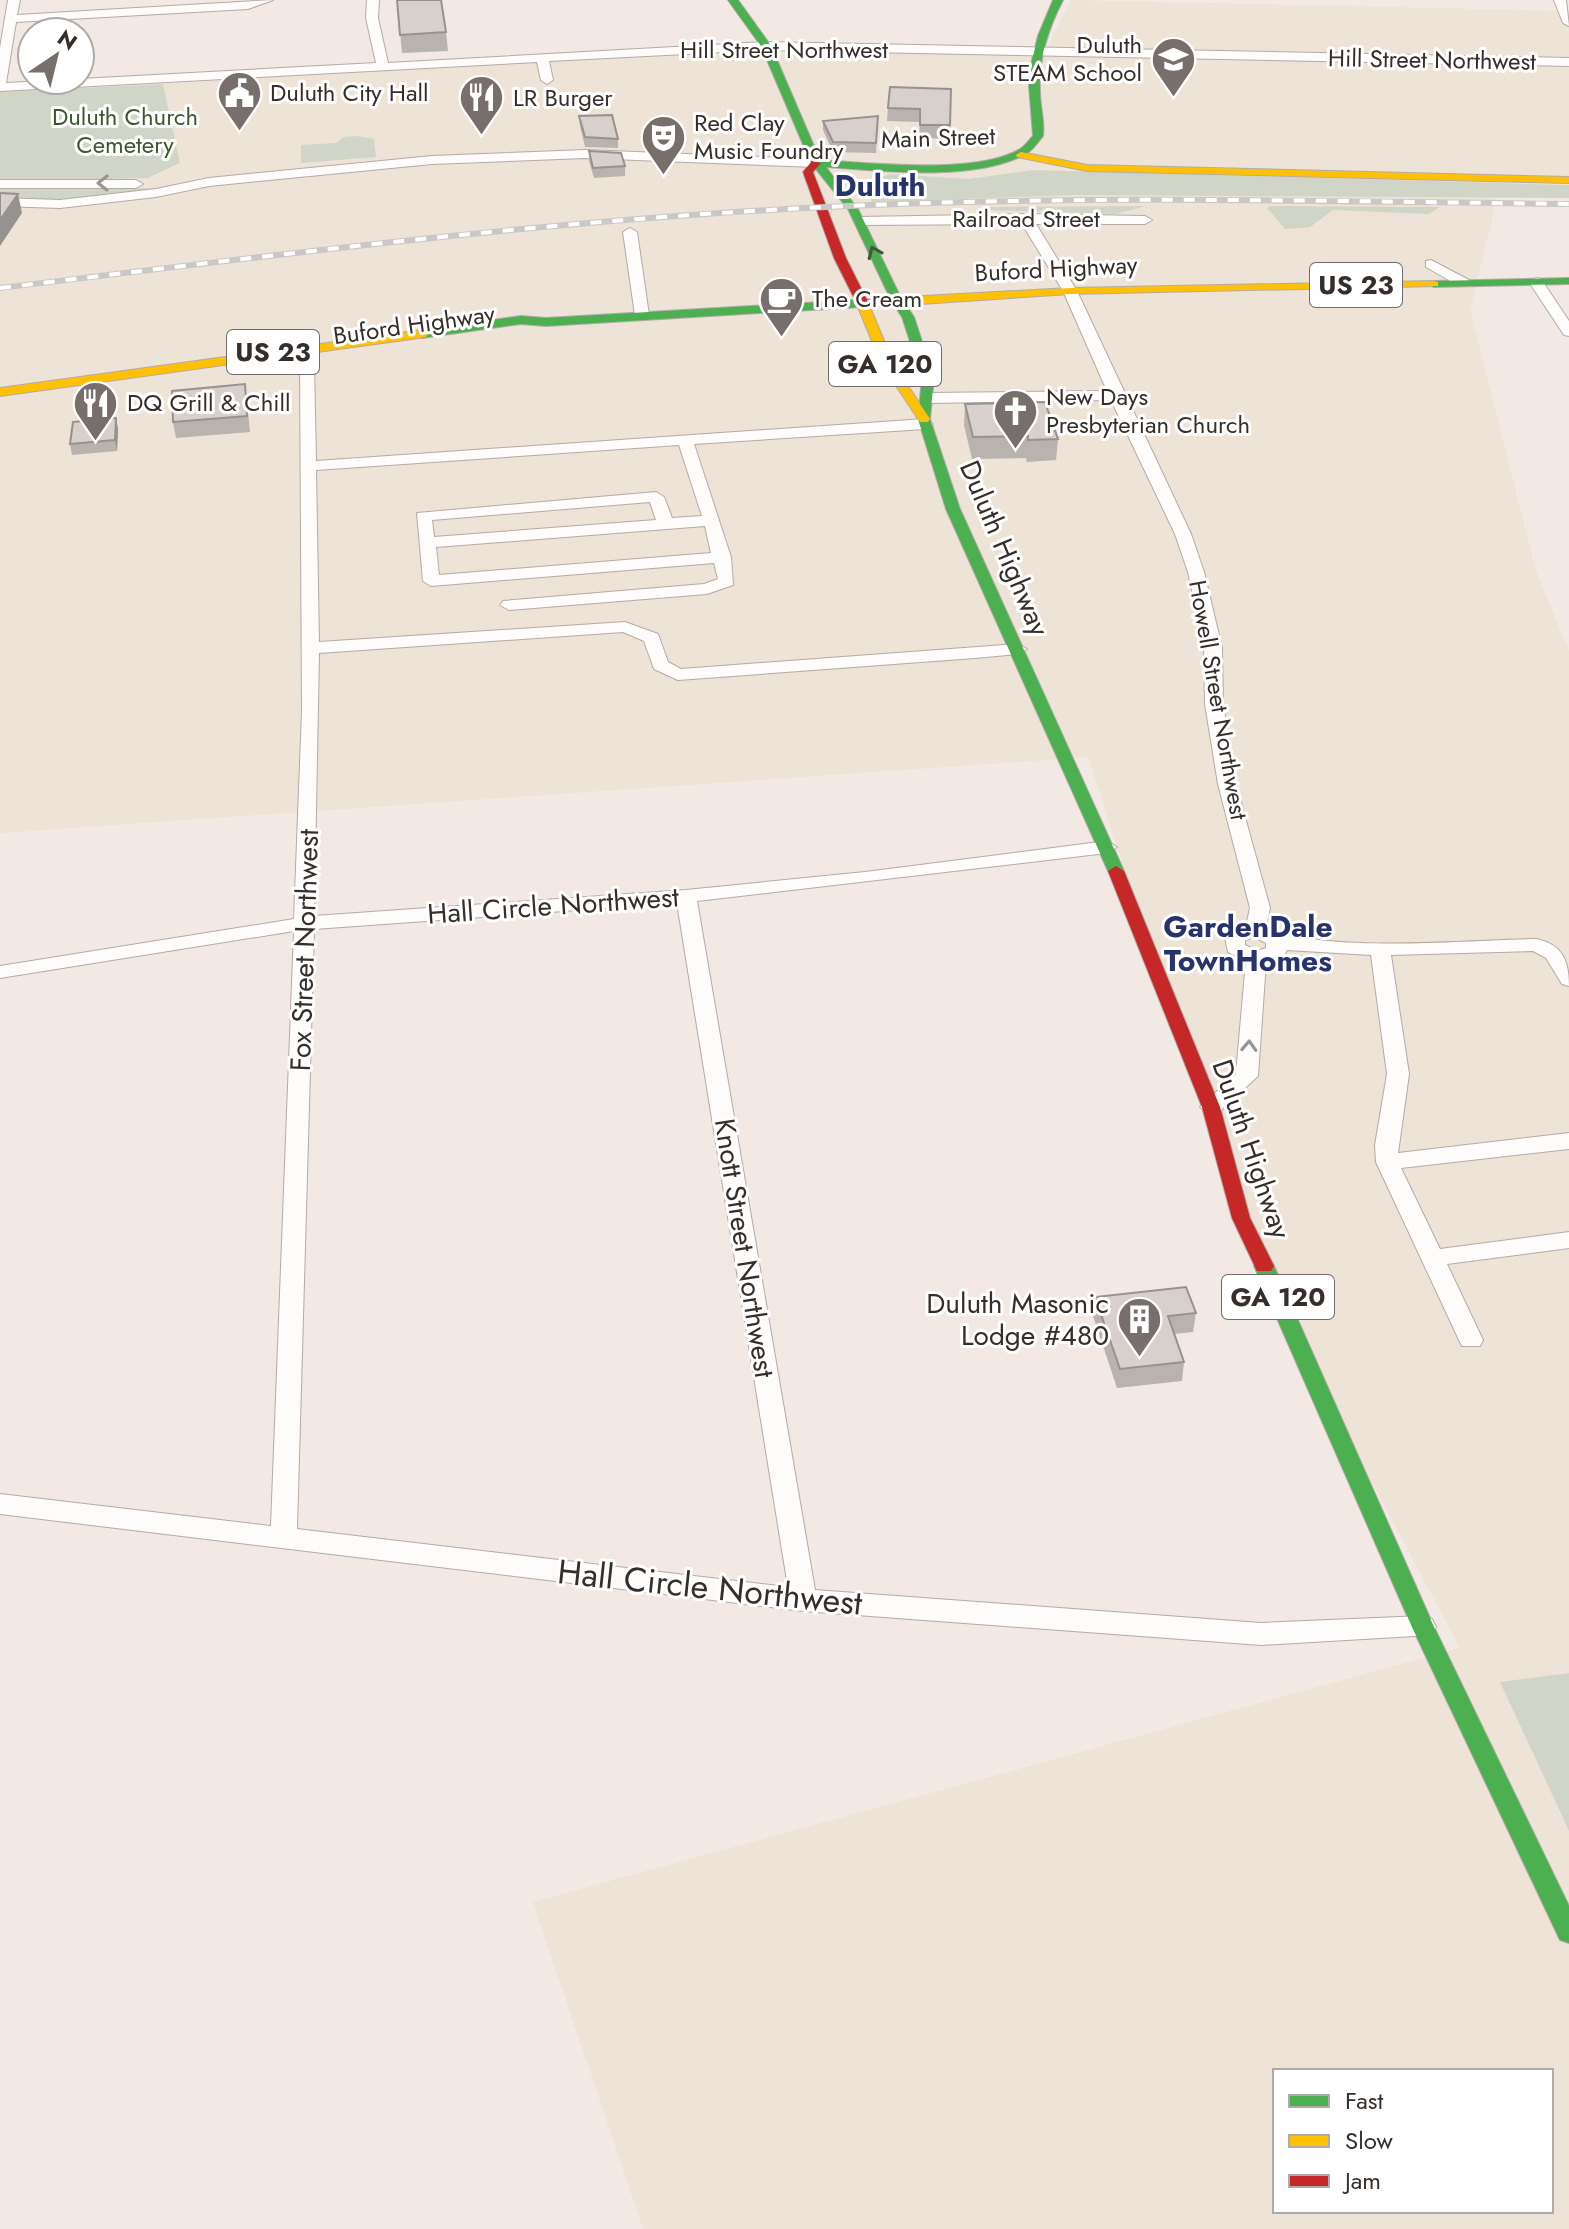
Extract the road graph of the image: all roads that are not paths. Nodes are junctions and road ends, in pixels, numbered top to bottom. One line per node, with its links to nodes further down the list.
1 (14, 0): 7 (street)
2 (267, 0): 7 (street)
3 (373, 0): 13 (street)
4 (733, 0): 9 (main road)
5 (1058, 0): 10 (main road)
6 (1560, 0): 8 (street)
7 (11, 19): 15 (street)
8 (1569, 23)
9 (766, 46): 10 (street, Hill Street Northwest); 11 (street, Hill Street Northwest); 17 (main road)
10 (1034, 52): 12 (street, Hill Street Northwest); 16 (main road)
11 (542, 58): 13 (street, Hill Street Northwest); 14 (street)
12 (1569, 62)
13 (383, 66): 15 (street, Hill Street Northwest)
14 (547, 80)
15 (0, 85)
16 (1021, 155): 18 (main road, Main Street); 19 (main road, Main Street)
17 (816, 163): 18 (main road, Main Street); 20 (street, Main Street); 23 (main road); 33 (main road, Duluth Highway)
18 (890, 165): 23 (main road)
19 (1569, 180)
20 (209, 182): 21 (street, one-way to 21); 22 (street)
21 (0, 184)
22 (0, 202)
23 (855, 214): 24 (street, Railroad Street); 32 (main road, one-way to 23)
24 (1025, 218): 25 (street, Railroad Street); 31 (street, Howell Street Northwest)
25 (1145, 220)
26 (630, 232): 34 (street)
27 (1431, 264): 30 (street)
28 (1569, 281): 29 (main road, Buford Highway / US 23)
29 (1536, 282): 30 (main road, Buford Highway / US 23); 36 (street)
30 (1464, 283): 31 (main road, Buford Highway / US 23)
31 (1070, 291): 32 (main road, Buford Highway / US 23); 39 (street, Howell Street Northwest)
32 (896, 299): 33 (main road, Buford Highway / US 23); 40 (main road, GA 120)
33 (862, 302): 34 (main road, Buford Highway / US 23); 42 (main road, Duluth Highway / GA 120)
34 (642, 315): 35 (main road, Buford Highway / US 23)
35 (546, 322): 37 (main road, Buford Highway / US 23); 37 (main road, Buford Highway / US 23)
36 (1569, 332)
37 (310, 355): 38 (main road, Buford Highway / US 23); 41 (main road); 44 (street, Fox Street Northwest)
38 (0, 392)
39 (1117, 395): 40 (street); 57 (street, Howell Street Northwest)
40 (929, 398): 42 (main road, GA 120)
41 (0, 407)
42 (924, 422): 43 (street); 53 (main road, Duluth Highway / GA 120)
43 (684, 438): 44 (street); 45 (street)
44 (308, 466): 52 (street, Fox Street Northwest)
45 (712, 520): 46 (street); 48 (street)
46 (665, 523): 47 (street); 47 (street)
47 (427, 543): 49 (street)
48 (723, 557): 49 (street); 50 (street)
49 (532, 573): 50 (street)
50 (537, 603): 51 (street)
51 (509, 605)
52 (310, 648): 53 (street); 56 (street, Fox Street Northwest)
53 (1018, 649): 54 (main road, Duluth Highway / GA 120)
54 (1107, 847): 55 (street, Hall Circle Northwest); 63 (main road, Duluth Highway / GA 120)
55 (686, 896): 56 (street, Hall Circle Northwest); 71 (street, Knott Street Northwest)
56 (305, 923): 61 (street, Hall Circle Northwest); 70 (street, Fox Street Northwest)
57 (1255, 930): 58 (street); 60 (street)
58 (1278, 943): 59 (street); 60 (street)
59 (1380, 949): 62 (street); 65 (street)
60 (1256, 958): 63 (street, one-way to 60)
61 (0, 972)
62 (1569, 979)
63 (1211, 1107): 72 (main road, Duluth Highway / GA 120)
64 (1569, 1141): 65 (street)
65 (1387, 1162): 67 (street)
66 (1569, 1240): 67 (street)
67 (1433, 1258): 68 (street)
68 (1471, 1340)
69 (0, 1504): 70 (street, Hall Circle Northwest)
70 (284, 1536): 71 (street, Hall Circle Northwest)
71 (803, 1600): 72 (street, Hall Circle Northwest)
72 (1423, 1627): 73 (main road, Duluth Highway / GA 120)
73 (1569, 1932)

